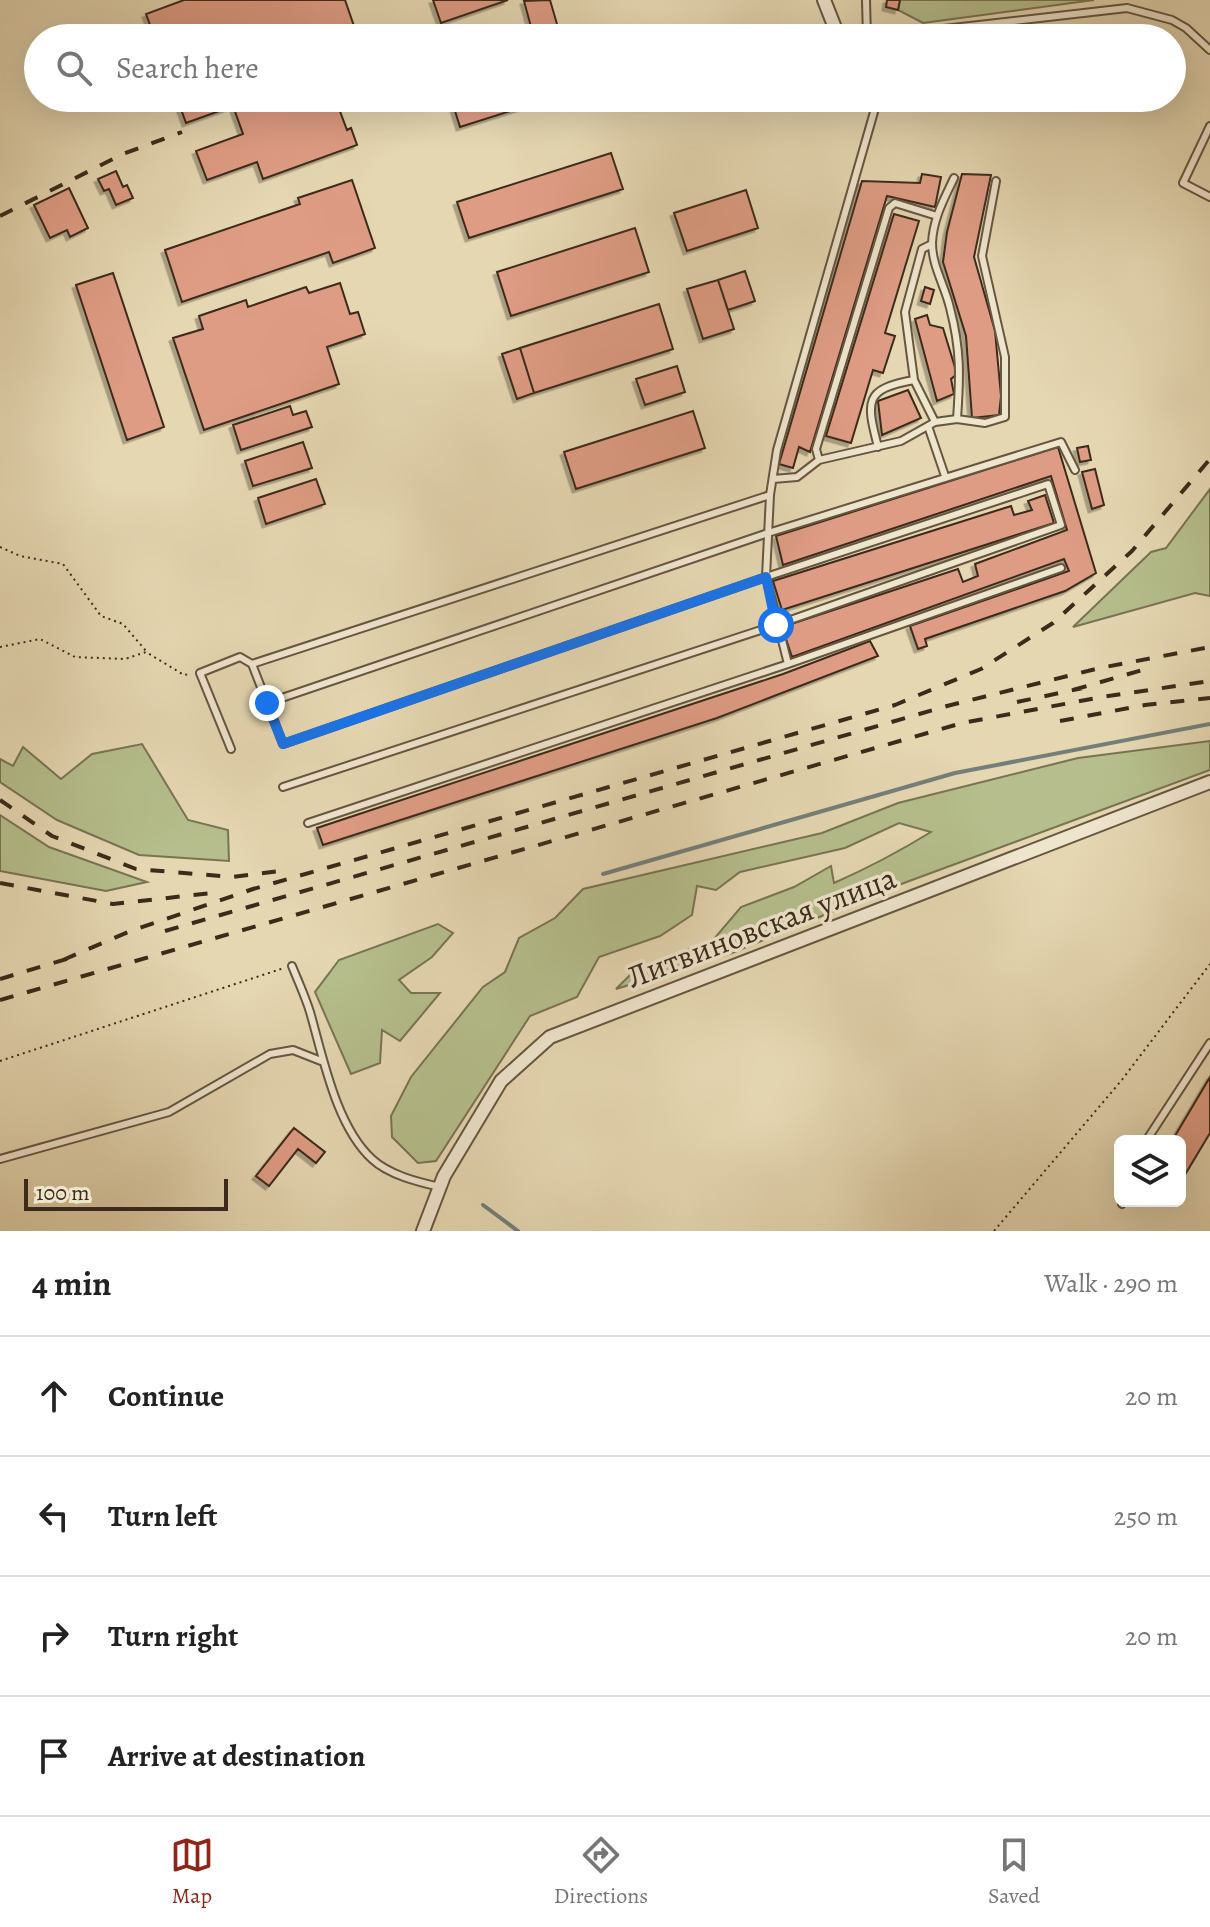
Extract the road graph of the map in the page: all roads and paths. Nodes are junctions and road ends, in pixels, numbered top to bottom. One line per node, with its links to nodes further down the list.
1 (824, 0): 3 (street)
2 (866, 0): 4 (lane)
3 (833, 24)
4 (867, 24)
5 (987, 24): 6 (lane)
6 (1179, 24)
7 (1186, 28): 8 (lane)
8 (1210, 50)
9 (874, 112): 25 (lane)
10 (1210, 126): 13 (lane)
11 (954, 178): 14 (lane)
12 (996, 181): 19 (lane)
13 (1210, 197)
14 (937, 216): 15 (lane); 22 (lane)
15 (932, 244): 16 (lane); 17 (lane)
16 (937, 272): 17 (lane); 19 (lane)
17 (917, 276): 18 (lane)
18 (914, 380): 20 (lane); 21 (lane)
19 (957, 419): 20 (lane)
20 (932, 424): 21 (lane); 24 (lane)
21 (878, 447): 22 (lane)
22 (819, 460): 25 (lane)
23 (1075, 470): 24 (lane)
24 (945, 476): 27 (lane)
25 (773, 479): 26 (lane)
26 (770, 495): 27 (lane); 34 (lane)
27 (768, 533): 30 (lane); 37 (lane)
28 (0, 547): 33 (path)
29 (1061, 568): 35 (lane)
30 (766, 577): 31 (lane); 31 (lane); 37 (lane)
31 (776, 625): 35 (lane); 40 (lane)
32 (0, 647): 33 (path)
33 (146, 652): 36 (path)
34 (252, 664): 36 (lane); 37 (lane)
35 (788, 664): 41 (lane)
36 (200, 673): 38 (lane)
37 (267, 703)
38 (231, 749)
39 (1210, 782): 49 (street, Литвиновская улица)
40 (283, 787)
41 (308, 823)
42 (1210, 964): 51 (path)
43 (292, 966): 45 (path); 46 (lane)
44 (1210, 1043): 47 (lane)
45 (0, 1061)
46 (321, 1061): 48 (lane); 49 (lane)
47 (1150, 1135)
48 (0, 1159)
49 (440, 1187): 50 (street, Литвиновская улица)
50 (423, 1231)
51 (994, 1231)

